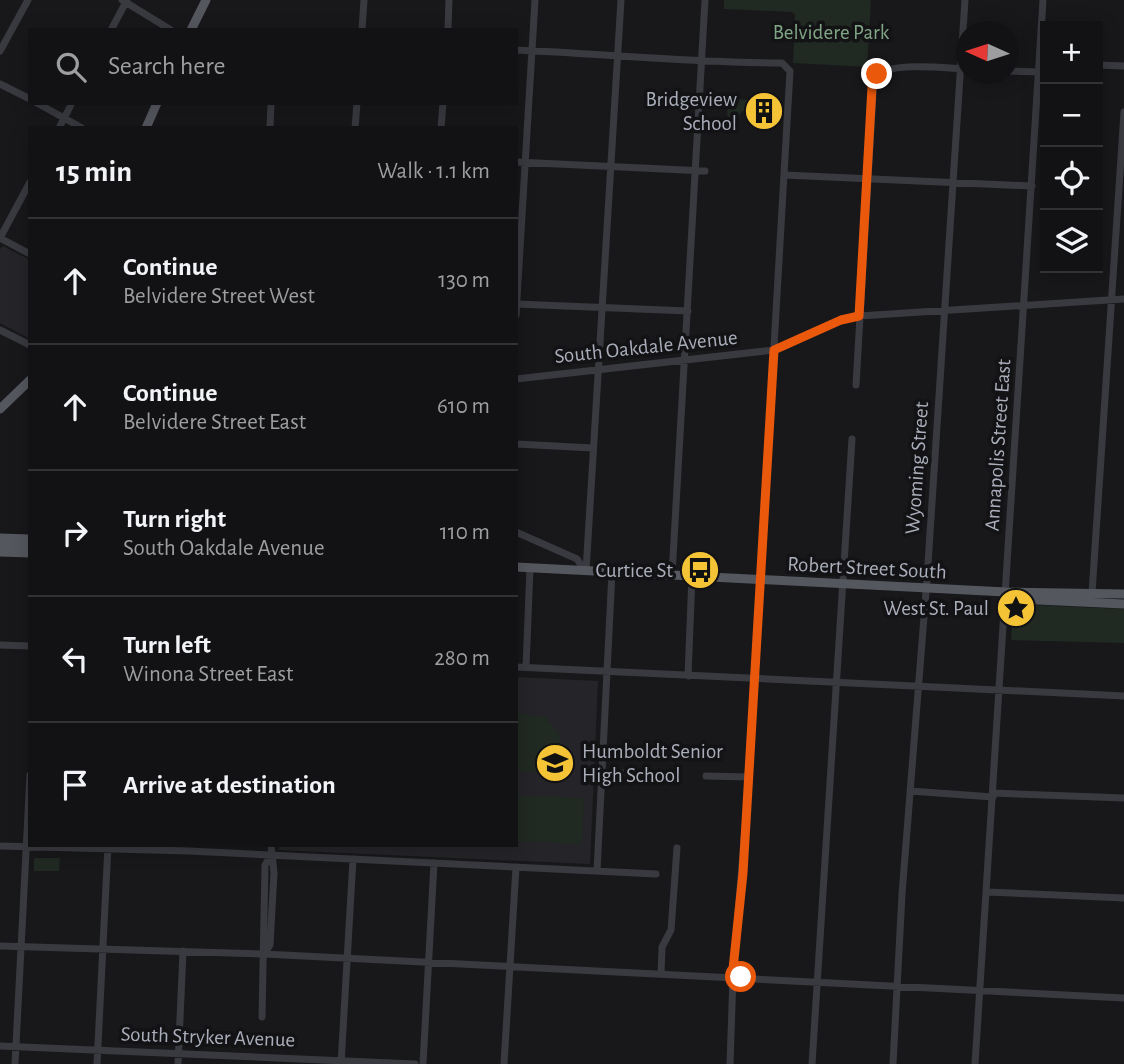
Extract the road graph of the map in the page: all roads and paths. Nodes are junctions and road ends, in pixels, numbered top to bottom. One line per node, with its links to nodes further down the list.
1 (28, 0): 20 (street)
2 (206, 0): 15 (main road)
3 (364, 0): 16 (street)
4 (449, 0): 17 (street)
5 (535, 0): 19 (street)
6 (621, 0): 21 (street)
7 (705, 0): 22 (street)
8 (965, 0): 11 (street, Wyoming Street)
9 (1043, 0): 12 (street, Annapolis Street East)
10 (125, 1): 13 (street); 14 (street)
11 (965, 21)
12 (1043, 21)
13 (112, 28)
14 (168, 28)
15 (192, 28)
16 (362, 28)
17 (447, 28)
18 (518, 50): 19 (street)
19 (532, 50): 21 (street); 48 (street)
20 (0, 51)
21 (617, 55): 22 (street); 49 (street)
22 (703, 62): 50 (street); 51 (street)
23 (1103, 65): 24 (street)
24 (1124, 66)
25 (956, 69): 52 (street)
26 (1040, 69): 28 (street, Annapolis Street East)
27 (1019, 71): 28 (street)
28 (1039, 72): 55 (street, Annapolis Street East)
29 (963, 84): 53 (street, Wyoming Street)
30 (0, 85): 31 (street)
31 (28, 98)
32 (41, 105): 40 (street)
33 (71, 105): 40 (street)
34 (151, 105): 43 (main road)
35 (156, 105): 44 (main road)
36 (271, 105): 45 (street)
37 (357, 105): 46 (street)
38 (443, 105): 47 (street)
39 (1124, 112): 60 (street)
40 (64, 118): 41 (street); 42 (street)
41 (60, 126)
42 (78, 126)
43 (144, 126)
44 (144, 126)
45 (270, 126)
46 (355, 126)
47 (441, 126)
48 (521, 162): 49 (street); 58 (street)
49 (611, 167): 50 (street); 63 (street)
50 (701, 172): 65 (street)
51 (784, 175): 52 (street); 69 (street)
52 (866, 179): 53 (street); 66 (street)
53 (953, 182): 55 (street); 64 (street, Wyoming Street)
54 (28, 186): 56 (street)
55 (1032, 186): 62 (street, Annapolis Street East)
56 (0, 238): 57 (street)
57 (28, 253)
58 (518, 268)
59 (1124, 299): 60 (street, South Oakdale Avenue)
60 (1111, 300): 62 (street, South Oakdale Avenue); 98 (street)
61 (518, 304): 63 (street)
62 (1025, 305): 64 (street, South Oakdale Avenue); 97 (street, Annapolis Street East)
63 (601, 307): 65 (street); 71 (street)
64 (945, 309): 66 (street, South Oakdale Avenue); 96 (street, Wyoming Street)
65 (688, 312): 70 (street)
66 (859, 316): 69 (street, South Oakdale Avenue); 74 (street)
67 (0, 330): 68 (street)
68 (28, 344)
69 (774, 350): 70 (street, South Oakdale Avenue); 94 (street)
70 (684, 360): 71 (street, South Oakdale Avenue); 92 (street)
71 (598, 369): 72 (street, South Oakdale Avenue); 78 (street)
72 (518, 379)
73 (28, 382): 75 (main road)
74 (856, 385)
75 (0, 409)
76 (852, 439): 95 (street)
77 (518, 444): 78 (street)
78 (593, 448): 90 (street)
79 (518, 533): 86 (street)
80 (0, 538): 81 (main road)
81 (28, 539)
82 (0, 545): 83 (main road)
83 (28, 546)
84 (0, 552): 85 (main road)
85 (28, 554)
86 (563, 555): 89 (street); 90 (street)
87 (518, 567): 88 (main road, Robert Street South)
88 (530, 568): 89 (main road, Robert Street South); 104 (street)
89 (566, 570): 90 (main road, Robert Street South)
90 (586, 571): 91 (main road, Robert Street South)
91 (612, 572): 92 (main road, Robert Street South); 105 (street)
92 (672, 575): 93 (main road, Robert Street South)
93 (692, 576): 94 (main road, Robert Street South); 106 (street)
94 (760, 580): 95 (main road, Robert Street South); 107 (street)
95 (844, 584): 96 (main road, Robert Street South); 108 (street)
96 (926, 589): 97 (main road, Robert Street South); 109 (street, Wyoming Street)
97 (1006, 592): 98 (main road, Robert Street South); 100 (main road, Robert Street South); 110 (street, Annapolis Street East)
98 (1092, 593): 99 (main road, Robert Street South)
99 (1124, 594)
100 (1124, 604)
101 (0, 645): 102 (street)
102 (28, 646)
103 (518, 667): 104 (street)
104 (526, 667): 105 (street)
105 (607, 672): 106 (street); 112 (street)
106 (688, 676): 107 (street)
107 (754, 679): 108 (street); 115 (street)
108 (837, 684): 109 (street); 144 (street)
109 (918, 688): 110 (street); 116 (street, Wyoming Street)
110 (1000, 692): 111 (street); 117 (street, Annapolis Street East)
111 (1124, 696)
112 (602, 772): 113 (street); 130 (street)
113 (642, 774)
114 (706, 776): 115 (street)
115 (749, 777): 143 (street)
116 (910, 791): 117 (street); 145 (street, Wyoming Street)
117 (993, 795): 118 (street); 132 (street, Annapolis Street East)
118 (1124, 799)
119 (28, 811): 121 (street)
120 (0, 846): 121 (street)
121 (26, 847): 122 (street); 135 (street)
122 (108, 847): 124 (street); 136 (street)
123 (271, 847): 126 (street)
124 (189, 848): 126 (street)
125 (677, 848): 142 (street)
126 (270, 857): 127 (street); 138 (street)
127 (353, 859): 128 (street); 139 (street)
128 (434, 863): 129 (street); 140 (street)
129 (516, 867): 130 (street); 141 (street)
130 (597, 871): 131 (street)
131 (656, 874)
132 (987, 892): 133 (street); 146 (street, Annapolis Street East)
133 (1124, 898)
134 (0, 946): 135 (street)
135 (21, 947): 136 (street); 150 (street)
136 (103, 950): 137 (street); 151 (street)
137 (184, 951): 138 (street); 152 (street)
138 (264, 954): 139 (street); 148 (street)
139 (347, 959): 140 (street); 154 (street)
140 (428, 963): 141 (street); 159 (street)
141 (510, 967): 142 (street); 160 (street)
142 (661, 974): 143 (street)
143 (733, 976): 144 (street); 161 (street)
144 (816, 983): 145 (street); 162 (street)
145 (897, 985): 146 (street); 163 (street, Wyoming Street)
146 (980, 991): 147 (street); 164 (street, Annapolis Street East)
147 (1124, 998)
148 (262, 1017)
149 (0, 1046): 150 (street, South Stryker Avenue)
150 (16, 1047): 151 (street, South Stryker Avenue); 155 (street)
151 (98, 1050): 152 (street, South Stryker Avenue); 156 (street)
152 (179, 1053): 153 (street, South Stryker Avenue); 157 (street)
153 (260, 1060): 154 (street, South Stryker Avenue)
154 (341, 1062): 158 (street, South Stryker Avenue)
155 (15, 1064)
156 (97, 1064)
157 (178, 1064)
158 (415, 1064)
159 (423, 1064)
160 (504, 1064)
161 (730, 1064)
162 (812, 1064)
163 (893, 1064)
164 (975, 1064)

